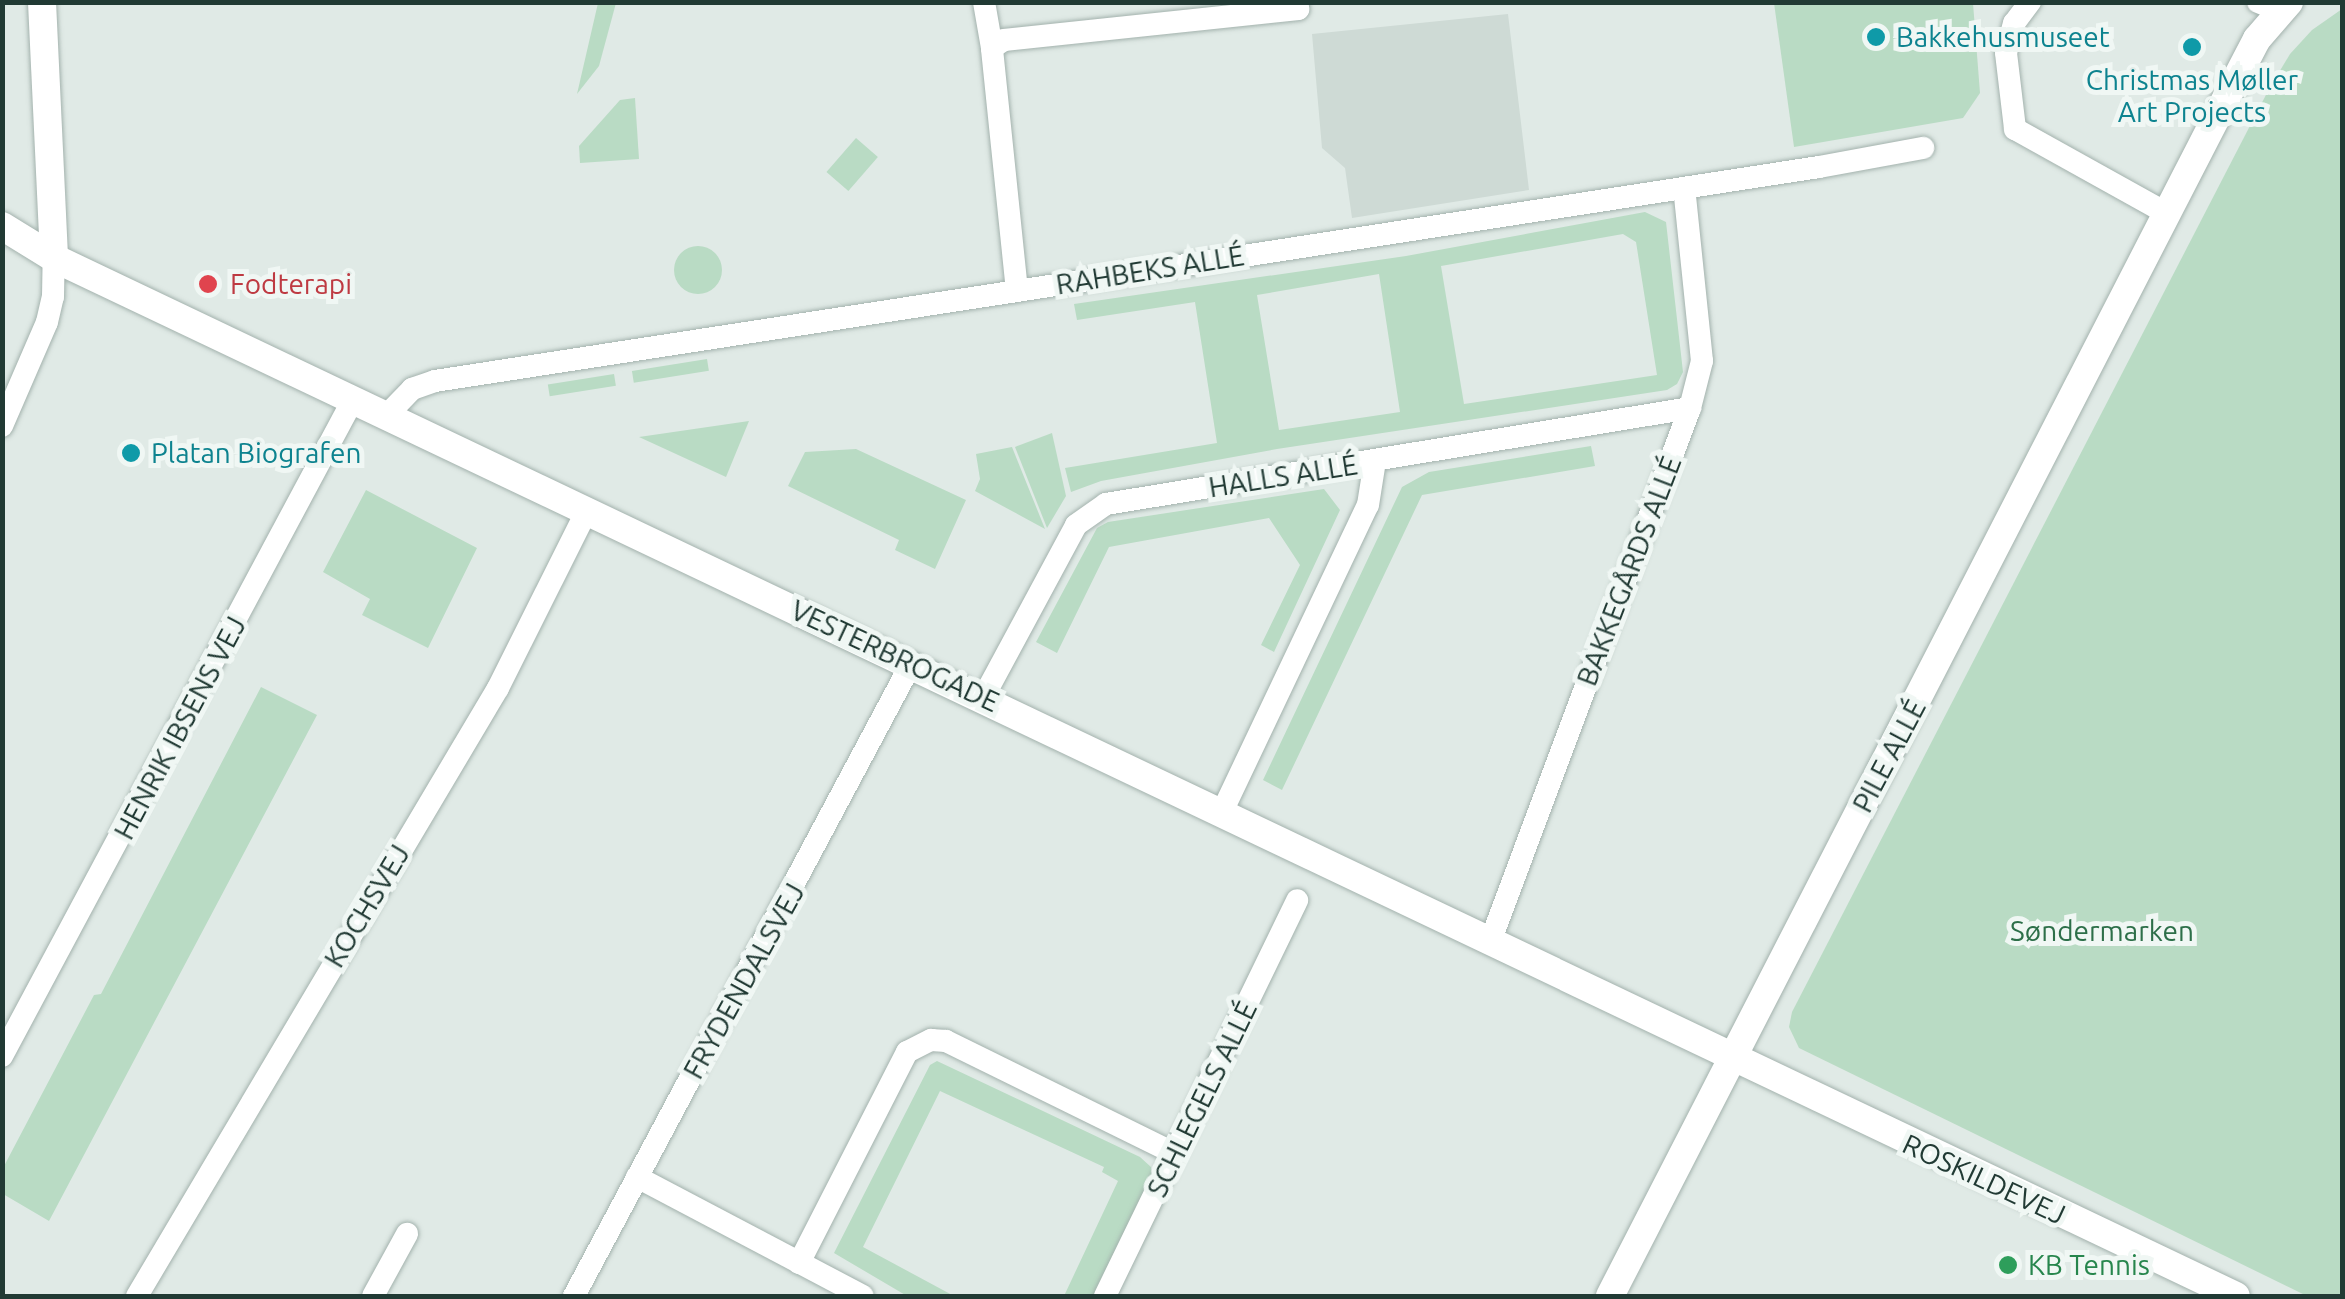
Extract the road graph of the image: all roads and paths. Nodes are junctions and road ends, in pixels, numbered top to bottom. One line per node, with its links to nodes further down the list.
1 (42, 2): 12 (street)
2 (984, 2): 6 (street)
3 (1297, 2): 6 (street)
4 (2030, 2): 9 (street)
5 (2276, 5): 9 (street, PILE ALLÉ)
6 (992, 48): 13 (street)
7 (1923, 148): 8 (street, RAHBEKS ALLÉ)
8 (1684, 188): 13 (street, RAHBEKS ALLÉ); 15 (street, BAKKEGÅRDS ALLÉ)
9 (2166, 213): 26 (street, PILE ALLÉ)
10 (2, 226): 12 (street, VESTERBROGADE)
11 (2, 247): 12 (street, VESTERBROGADE)
12 (54, 258): 14 (street, VESTERBROGADE); 17 (street)
13 (1018, 291): 16 (street, RAHBEKS ALLÉ)
14 (354, 398): 16 (street, VESTERBROGADE); 25 (street, HENRIK IBSENS VEJ)
15 (1690, 408): 18 (street, HALLS ALLÉ); 24 (street, BAKKEGÅRDS ALLÉ)
16 (388, 414): 19 (street, VESTERBROGADE)
17 (2, 426)
18 (1374, 460): 21 (street, HALLS ALLÉ); 22 (street)
19 (587, 510): 20 (street, VESTERBROGADE); 31 (street, KOCHSVEJ)
20 (912, 664): 21 (street, VESTERBROGADE); 28 (street, FRYDENDALSVEJ)
21 (984, 698): 22 (street, VESTERBROGADE)
22 (1222, 812): 24 (street, VESTERBROGADE)
23 (1297, 900): 27 (street, SCHLEGELS ALLÉ)
24 (1490, 942): 26 (street, VESTERBROGADE)
25 (2, 1056)
26 (1734, 1058): 36 (street, PILE ALLÉ); 37 (street, ROSKILDEVEJ)
27 (1174, 1153): 30 (street); 35 (street, SCHLEGELS ALLÉ)
28 (637, 1176): 30 (street); 33 (street, FRYDENDALSVEJ)
29 (407, 1234): 32 (street)
30 (799, 1263): 34 (street)
31 (138, 1296)
32 (374, 1296)
33 (574, 1296)
34 (863, 1296)
35 (1104, 1296)
36 (1610, 1296)
37 (2236, 1296)

